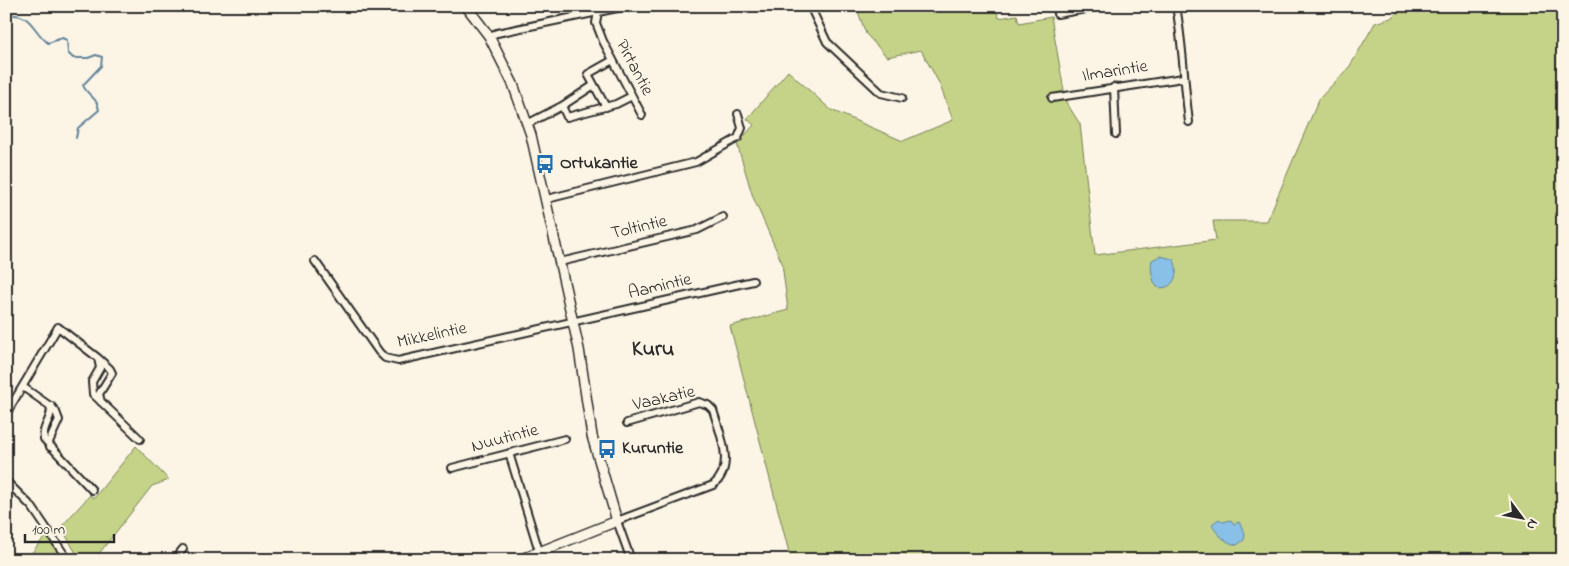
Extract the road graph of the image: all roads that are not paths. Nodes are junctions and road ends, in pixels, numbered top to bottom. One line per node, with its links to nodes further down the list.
1 (466, 6): 8 (street)
2 (627, 6): 6 (street)
3 (810, 6): 14 (street)
4 (1103, 6): 7 (street)
5 (1176, 6): 10 (street)
6 (599, 9): 8 (street); 9 (street, Pirtantie)
7 (1057, 14)
8 (489, 36): 21 (street)
9 (613, 60): 11 (street); 13 (street, Pirtantie)
10 (1183, 78): 12 (street, Ilmarintie); 20 (street)
11 (594, 85): 16 (street); 17 (street)
12 (1114, 87): 15 (street, Ilmarintie); 22 (street)
13 (632, 96): 17 (street); 19 (street, Pirtantie)
14 (902, 98)
15 (1052, 98)
16 (562, 106): 17 (street); 21 (street)
17 (606, 107)
18 (738, 114): 23 (street)
19 (642, 115)
20 (1189, 122)
21 (527, 124): 23 (street)
22 (1116, 134)
23 (547, 200): 26 (street)
24 (723, 217): 26 (street, Toltintie)
25 (316, 261): 28 (street, Mikkelintie)
26 (560, 262): 28 (street)
27 (753, 281): 28 (street, Aamintie)
28 (573, 321): 42 (street)
29 (98, 358): 30 (street); 31 (street); 31 (street)
30 (23, 387): 32 (street); 33 (street)
31 (101, 403): 35 (street)
32 (50, 406): 37 (street); 37 (street)
33 (6, 414)
34 (627, 423): 42 (street, Vaakatie)
35 (140, 439)
36 (564, 439): 38 (street, Nuutintie)
37 (50, 447): 41 (street)
38 (509, 453): 39 (street, Nuutintie); 44 (street)
39 (452, 468)
40 (6, 481): 45 (street)
41 (92, 490)
42 (617, 521): 44 (street); 48 (street)
43 (183, 549): 46 (street)
44 (540, 551): 47 (street)
45 (68, 560)
46 (174, 560)
47 (519, 560)
48 (631, 560)

